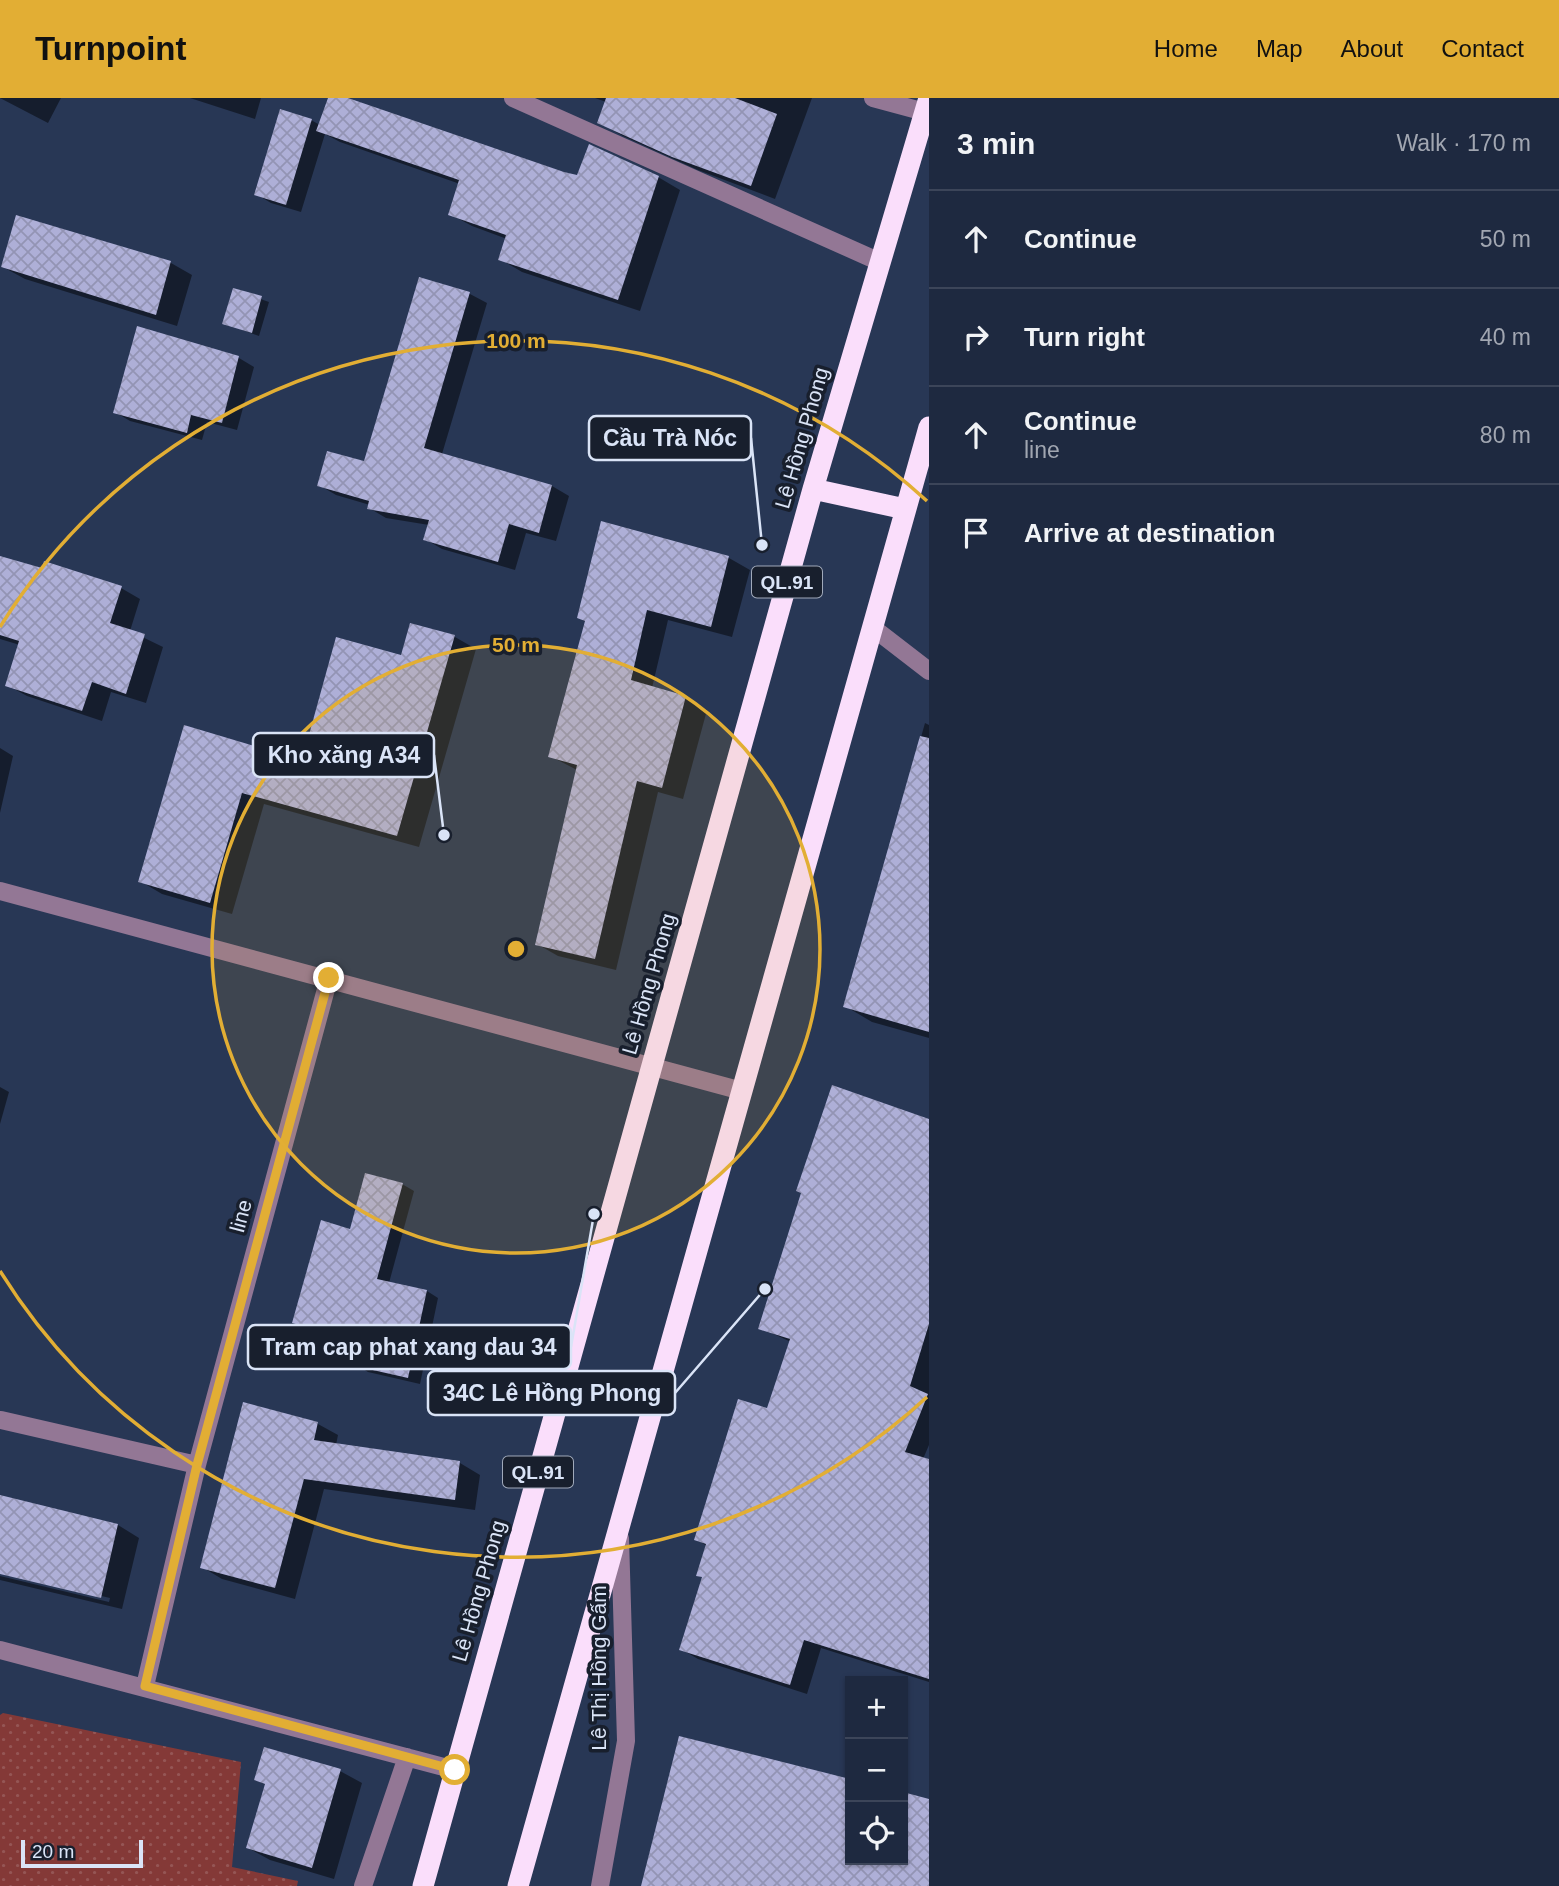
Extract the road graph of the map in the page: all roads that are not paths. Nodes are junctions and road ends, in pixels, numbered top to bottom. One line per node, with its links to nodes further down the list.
1 (513, 98): 4 (street)
2 (873, 98): 3 (street)
3 (927, 105): 4 (highway, Lê Hồng Phong / QL.91)
4 (880, 262): 6 (highway, Lê Hồng Phong / QL.91)
5 (929, 427): 7 (highway)
6 (813, 489): 7 (highway); 12 (highway, Lê Hồng Phong / QL.91)
7 (905, 509): 8 (highway)
8 (872, 627): 9 (street); 13 (highway)
9 (929, 671)
10 (0, 891): 11 (street)
11 (329, 978): 12 (street); 15 (street, line)
12 (651, 1067): 13 (street); 20 (highway, Lê Hồng Phong / QL.91)
13 (742, 1091): 16 (highway)
14 (1, 1420): 15 (street)
15 (197, 1465): 18 (street, line)
16 (620, 1532): 23 (highway); 24 (street, Lê Thị Hồng Gấm)
17 (0, 1651): 18 (street)
18 (145, 1686): 19 (street)
19 (407, 1757): 20 (street); 22 (street)
20 (455, 1770): 21 (highway, Lê Hồng Phong / QL.91)
21 (424, 1881)
22 (363, 1886)
23 (519, 1886)
24 (600, 1886)

